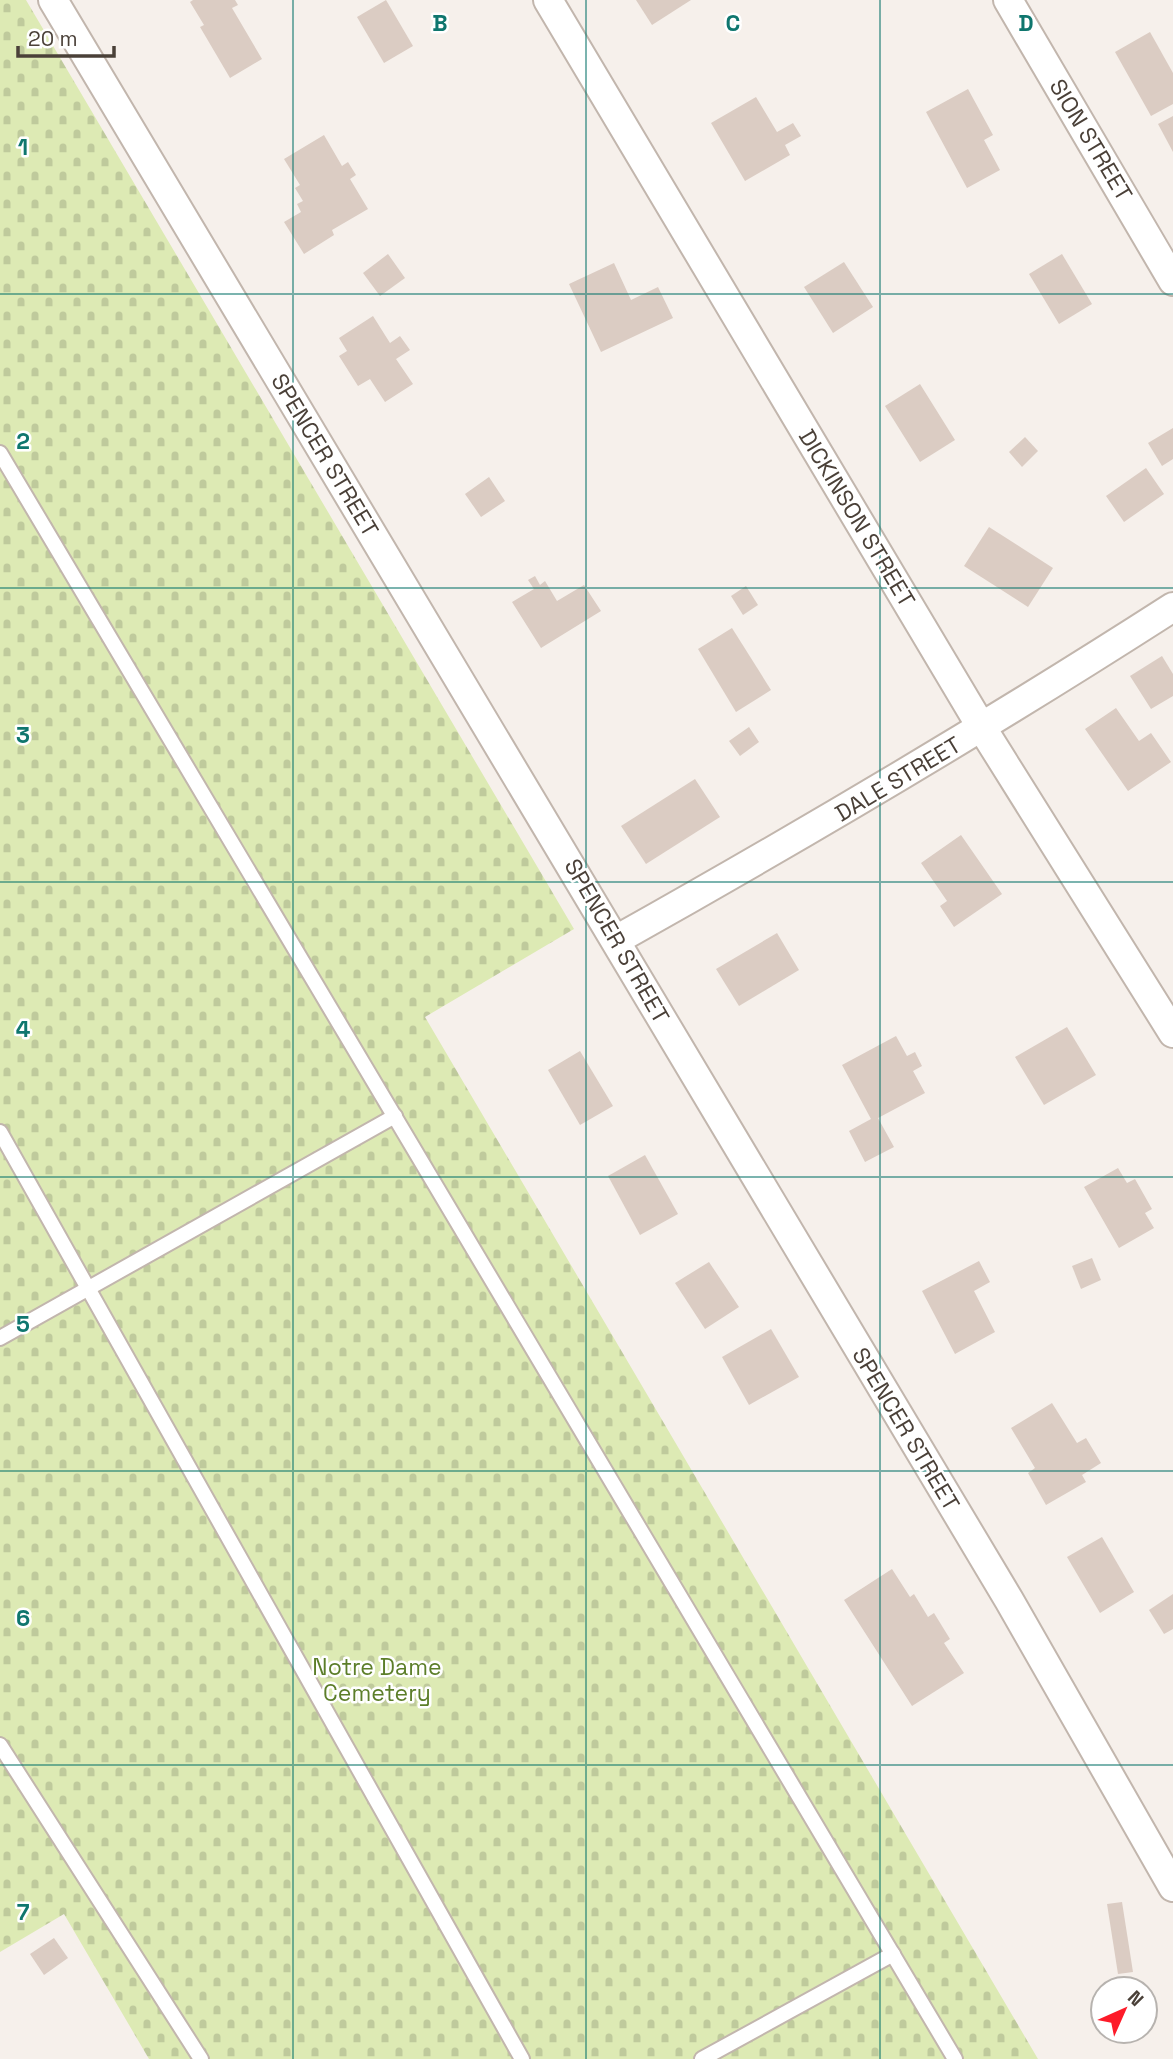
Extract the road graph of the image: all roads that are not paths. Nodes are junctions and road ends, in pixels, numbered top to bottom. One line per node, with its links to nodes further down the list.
1 (53, 0): 8 (street, SPENCER STREET)
2 (548, 0): 7 (street, DICKINSON STREET)
3 (1008, 0): 4 (street, SION STREET)
4 (1173, 281)
5 (0, 453): 10 (lane)
6 (1173, 607): 7 (street, DALE STREET)
7 (982, 728): 8 (street, DALE STREET); 9 (street, DICKINSON STREET)
8 (617, 940): 15 (street, SPENCER STREET)
9 (1173, 1033)
10 (395, 1116): 12 (lane); 16 (lane)
11 (0, 1132): 12 (lane)
12 (88, 1289): 13 (lane); 18 (lane)
13 (0, 1338)
14 (0, 1745): 17 (lane)
15 (1173, 1887)
16 (893, 1954): 19 (lane); 20 (lane)
17 (201, 2059)
18 (522, 2059)
19 (702, 2059)
20 (955, 2059)

